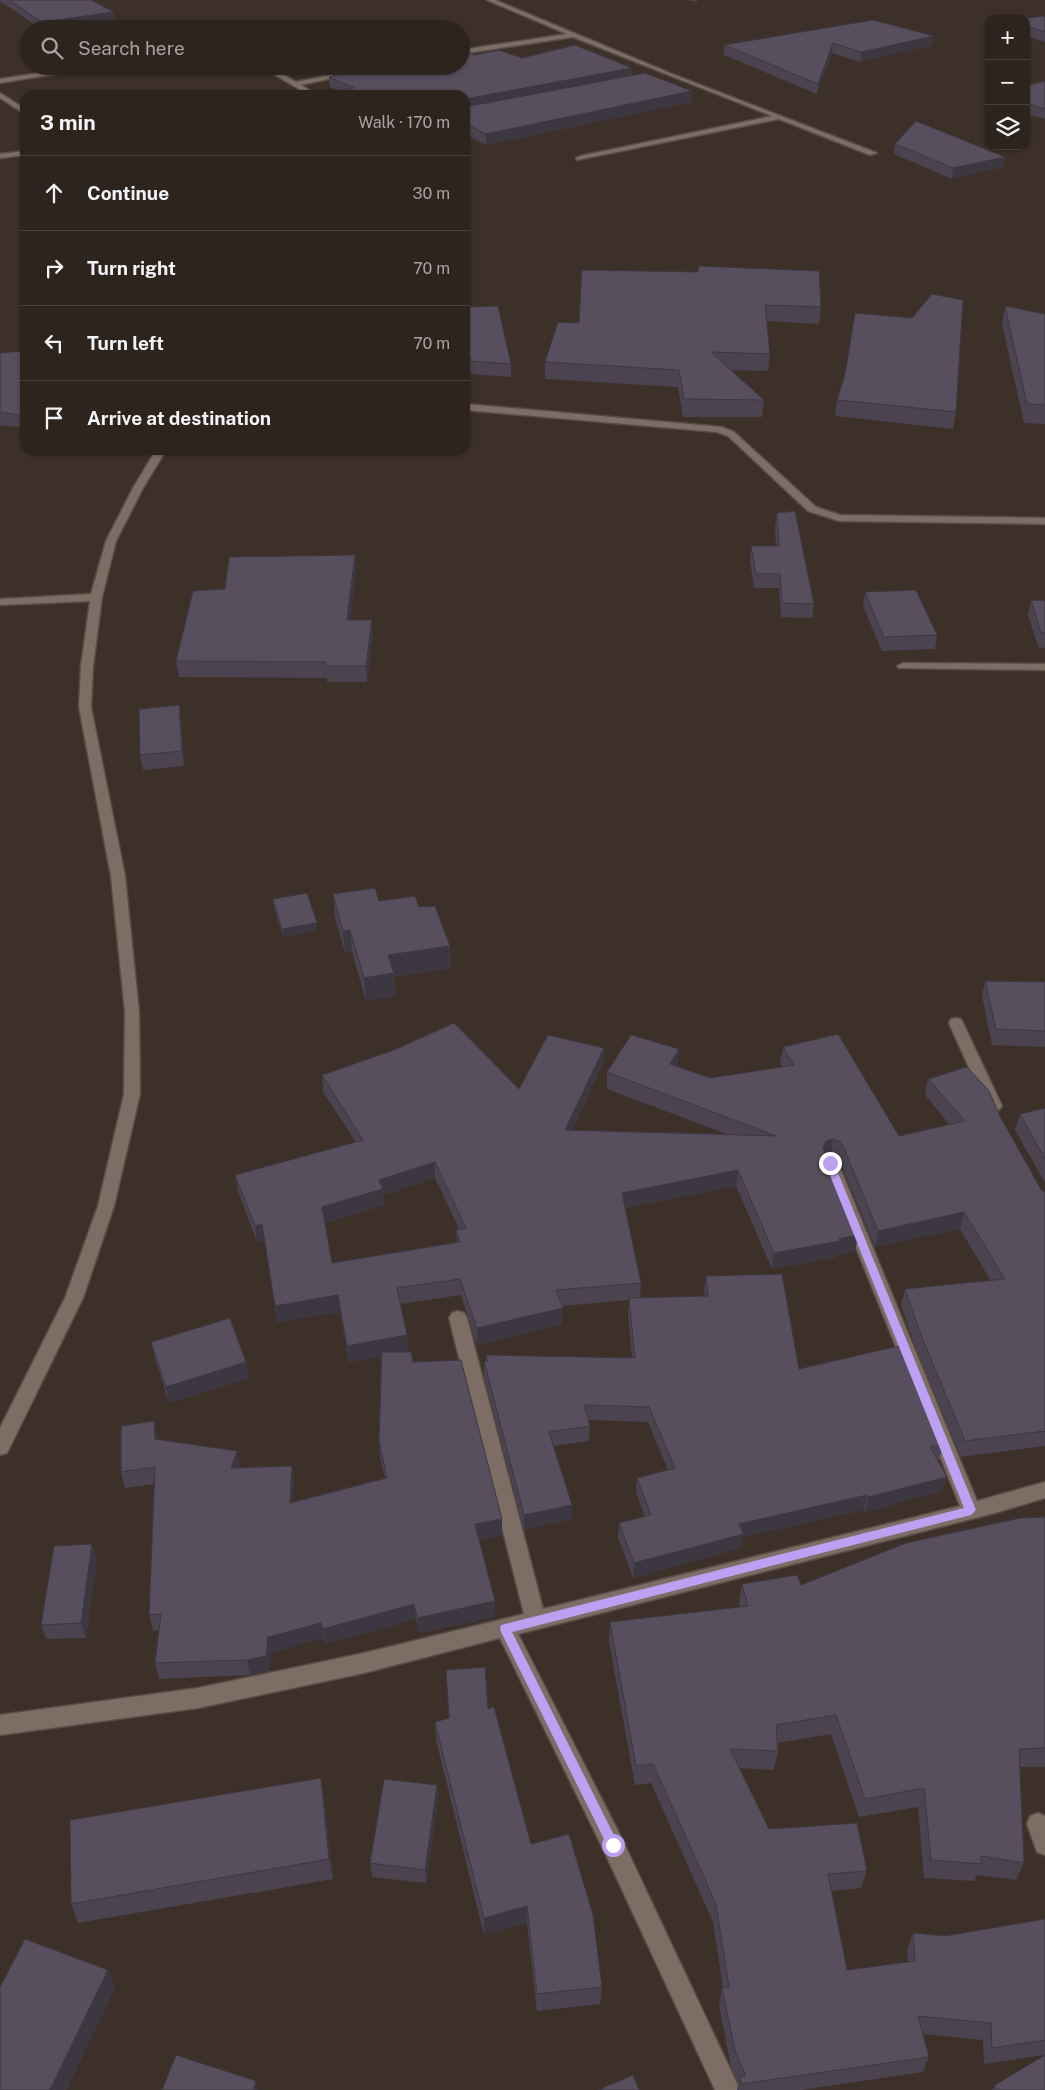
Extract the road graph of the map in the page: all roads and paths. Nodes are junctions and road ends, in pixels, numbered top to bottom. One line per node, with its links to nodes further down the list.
1 (490, 0): 2 (street)
2 (576, 34): 3 (street); 7 (street)
3 (470, 51)
4 (40, 75): 9 (street)
5 (280, 75): 10 (street)
6 (340, 75): 10 (street)
7 (670, 75): 8 (street); 14 (street)
8 (660, 77)
9 (0, 81)
10 (296, 84): 11 (street)
11 (306, 90)
12 (0, 95): 13 (street)
13 (20, 109)
14 (778, 117): 15 (street); 18 (street)
15 (873, 153)
16 (20, 154): 17 (street)
17 (0, 156)
18 (580, 158)
19 (470, 407): 21 (street)
20 (158, 455): 22 (street)
21 (1045, 521)
22 (96, 597): 23 (street); 30 (street)
23 (0, 602)
24 (903, 666): 25 (street)
25 (1045, 667)
26 (956, 1023): 27 (street)
27 (1000, 1117)
28 (830, 1163): 32 (street)
29 (458, 1318): 33 (street)
30 (0, 1447)
31 (1045, 1490): 32 (street)
32 (971, 1510): 33 (street)
33 (536, 1621): 34 (street)
34 (505, 1628): 35 (street); 36 (street)
35 (0, 1725)
36 (728, 2090)

